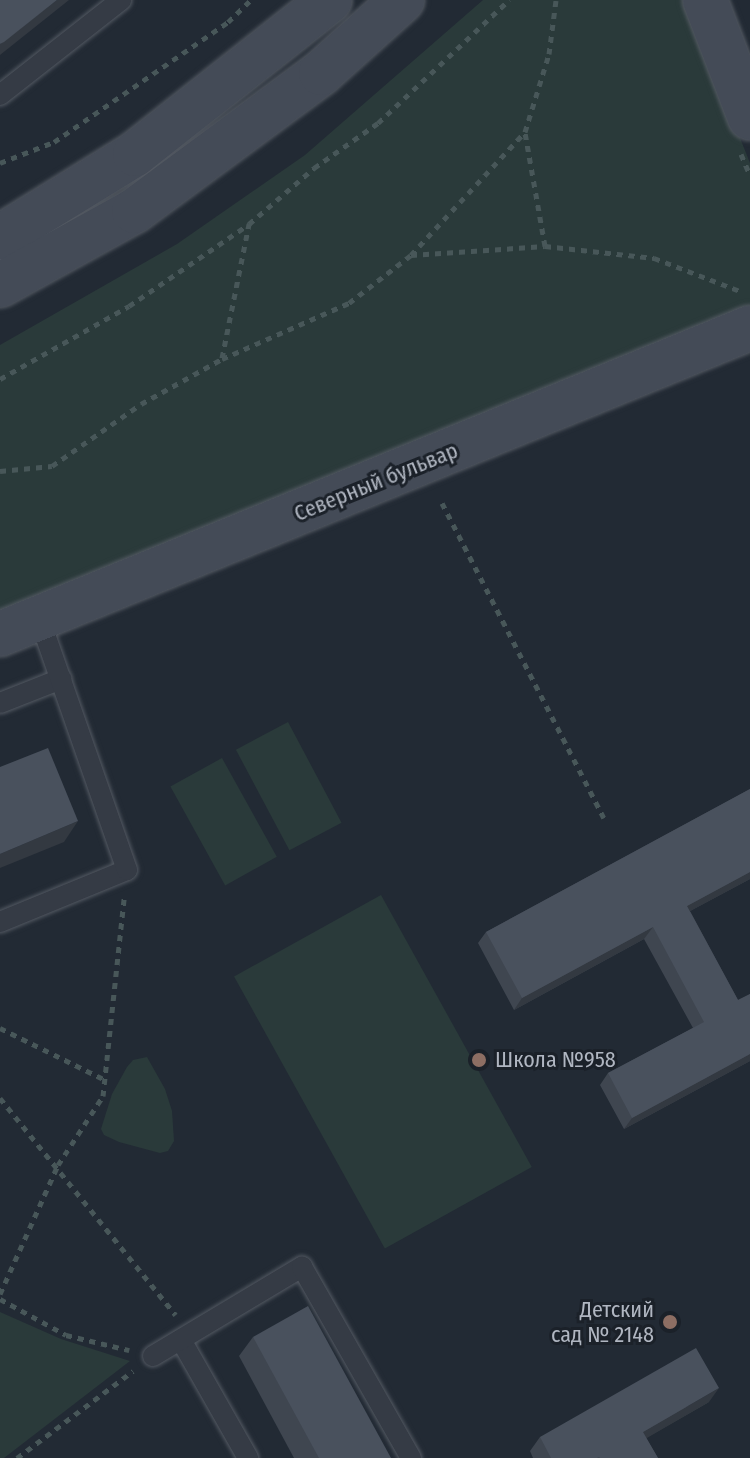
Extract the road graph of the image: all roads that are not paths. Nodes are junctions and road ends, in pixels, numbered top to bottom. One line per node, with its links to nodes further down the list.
1 (121, 0): 5 (lane)
2 (330, 0): 7 (main road)
3 (402, 0): 8 (main road)
4 (705, 0): 6 (main road)
5 (0, 95)
6 (750, 118)
7 (0, 237)
8 (0, 285)
9 (750, 328): 10 (main road, Северный бульвар)
10 (20, 626): 11 (lane)
11 (61, 679): 12 (lane); 13 (lane)
12 (0, 703)
13 (0, 922)
14 (186, 1337): 15 (lane); 16 (lane); 17 (lane)
15 (153, 1356)
16 (248, 1458)
17 (411, 1458)

